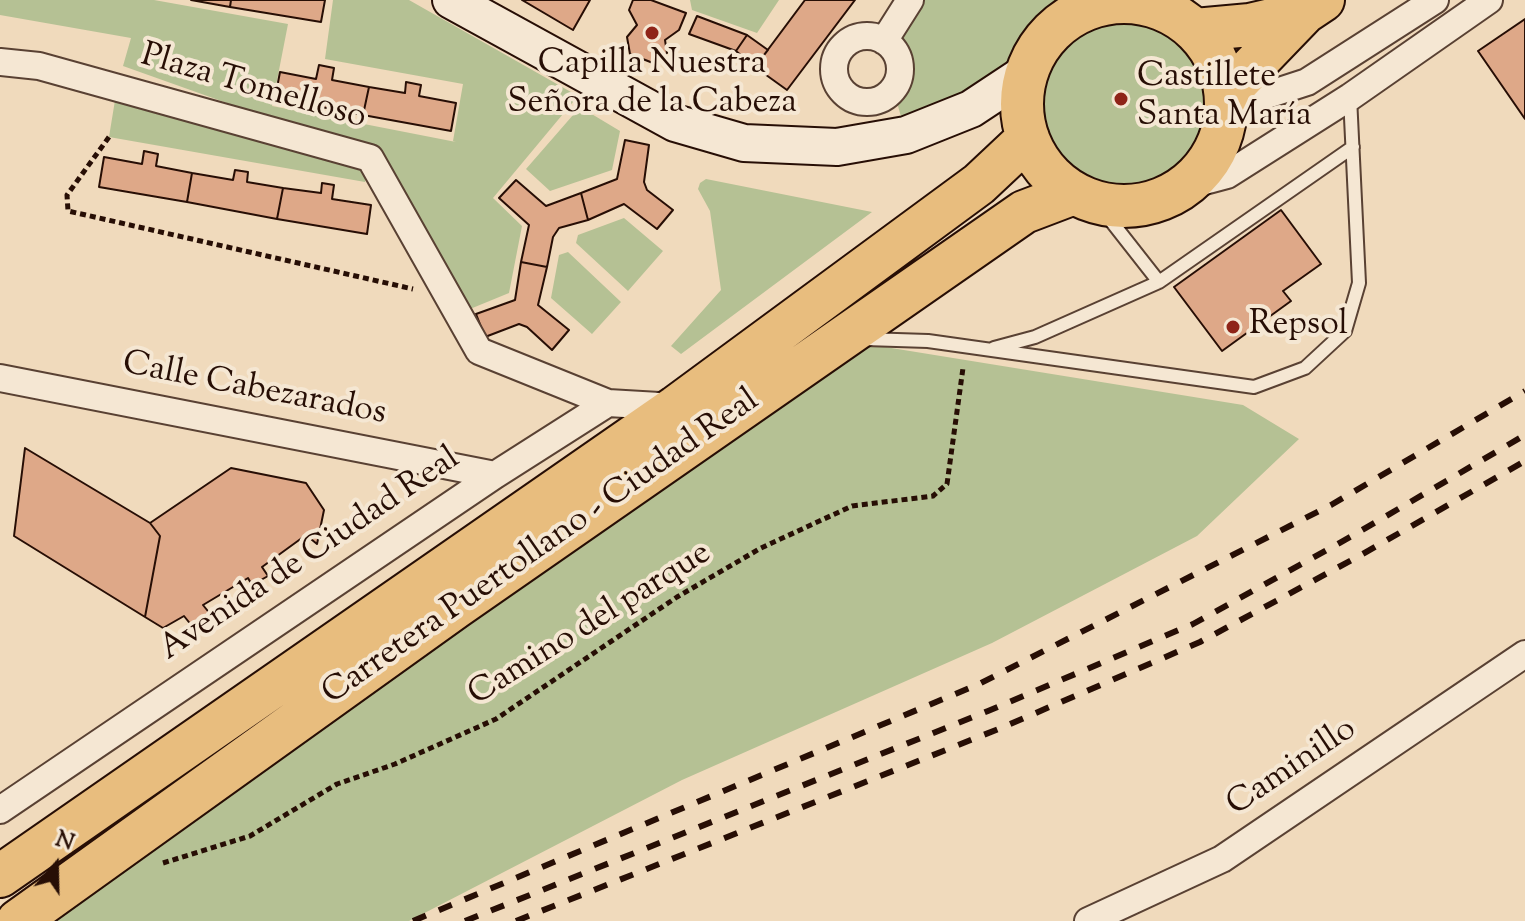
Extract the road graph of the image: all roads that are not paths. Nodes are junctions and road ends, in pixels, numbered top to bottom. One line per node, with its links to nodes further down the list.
1 (451, 0): 10 (main road)
2 (910, 0): 8 (street)
3 (1435, 0): 11 (street)
4 (1489, 0): 12 (street)
5 (1092, 4): 7 (highway); 10 (highway)
6 (1314, 6): 7 (highway); 11 (highway)
7 (1172, 13): 11 (highway)
8 (884, 41)
9 (0, 62): 21 (street, Plaza Tomelloso)
10 (1027, 72): 13 (highway)
11 (1227, 97): 15 (highway)
12 (1350, 97): 14 (lane); 15 (street)
13 (1028, 138): 16 (highway); 22 (highway, Carretera Puertollano - Ciudad Real)
14 (1353, 147): 17 (lane); 19 (lane)
15 (1186, 186): 16 (highway)
16 (1086, 198): 17 (lane); 18 (highway, Carretera Puertollano - Ciudad Real)
17 (1159, 282): 19 (lane)
18 (842, 340): 19 (lane); 27 (highway, Carretera Puertollano - Ciudad Real)
19 (987, 349)
20 (0, 378): 23 (street, Calle Cabezarados)
21 (608, 403): 22 (street); 23 (street, Avenida de Ciudad Real)
22 (676, 407): 26 (highway, Carretera Puertollano - Ciudad Real)
23 (495, 475): 25 (street, Avenida de Ciudad Real)
24 (1525, 654): 28 (street, Caminillo)
25 (0, 810)
26 (0, 876)
27 (18, 921)
28 (1088, 921)

